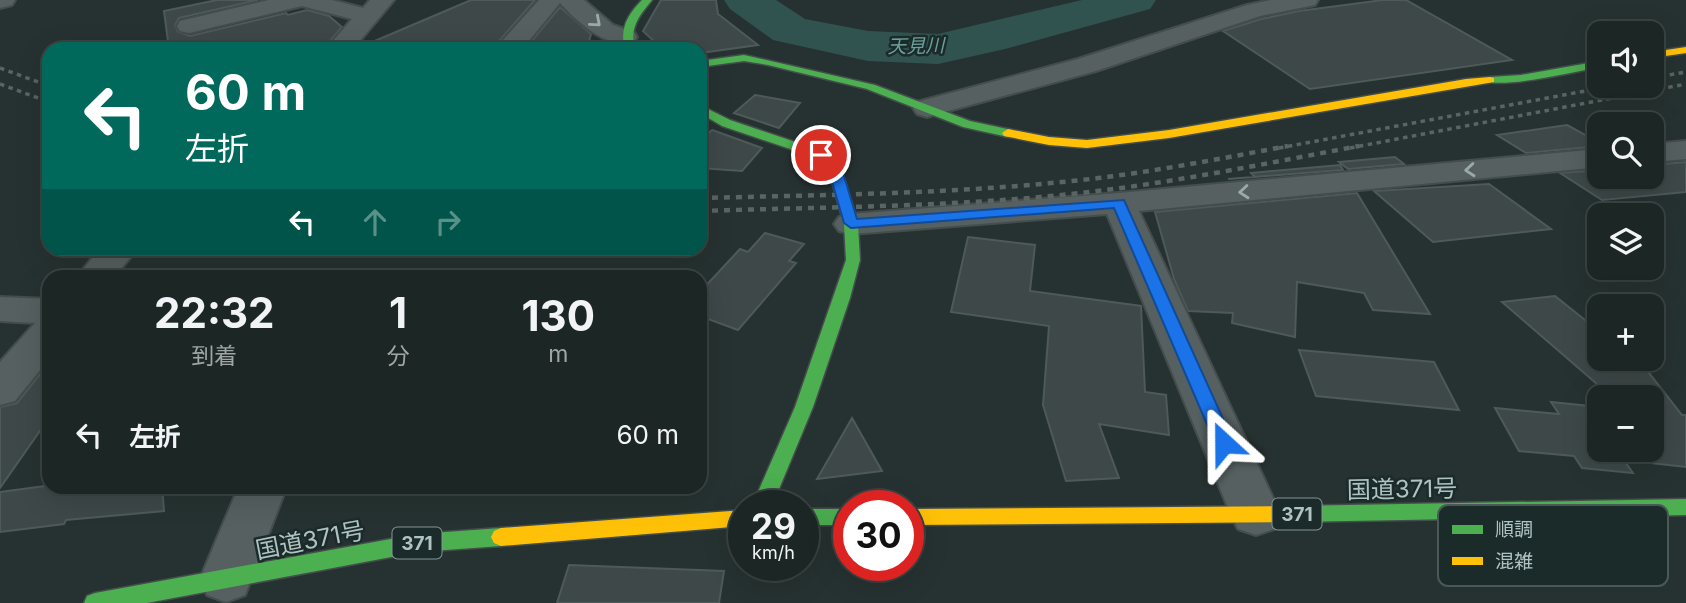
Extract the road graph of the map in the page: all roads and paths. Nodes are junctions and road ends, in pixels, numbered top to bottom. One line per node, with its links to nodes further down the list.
1 (299, 0): 8 (street)
2 (305, 0): 7 (street)
3 (551, 0): 10 (street)
4 (570, 0): 11 (street, one-way to 11)
5 (647, 0): 12 (main road)
6 (1307, 0): 17 (street)
7 (375, 8): 9 (street)
8 (189, 26)
9 (345, 42)
10 (514, 42)
11 (626, 42)
12 (628, 42)
13 (1686, 50): 14 (main road)
14 (1664, 53)
15 (707, 63): 17 (main road)
16 (1587, 66): 17 (main road)
17 (927, 108)
18 (707, 112): 23 (main road)
19 (1686, 150): 20 (street)
20 (1664, 152)
21 (1587, 159): 22 (street, one-way to 22)
22 (1119, 203): 23 (street); 35 (street)
23 (851, 223): 30 (main road)
24 (113, 256): 25 (street)
25 (101, 270)
26 (0, 309): 27 (street)
27 (42, 311)
28 (42, 340): 29 (street)
29 (0, 390)
30 (769, 490)
31 (260, 494): 38 (street)
32 (1668, 507): 33 (main road, 国道371号 / 371)
33 (1686, 507)
34 (1438, 511): 35 (main road, 国道371号 / 371)
35 (1256, 514): 36 (main road, 国道371号 / 371)
36 (924, 517)
37 (728, 519): 38 (main road, 国道371号 / 371)
38 (226, 579): 39 (main road, 国道371号 / 371)
39 (95, 603)

